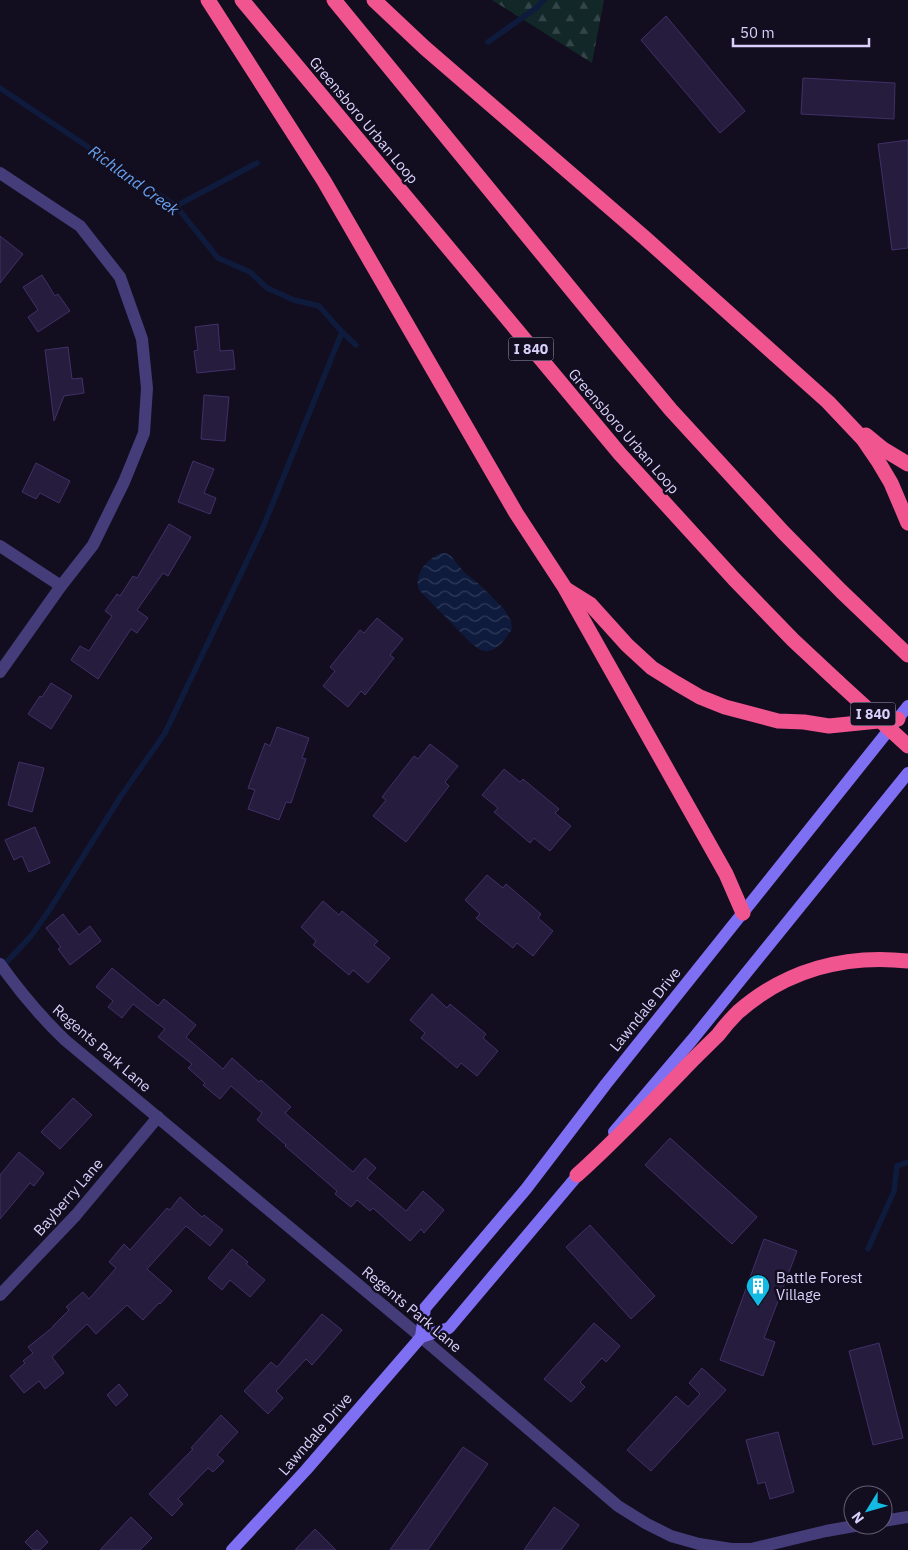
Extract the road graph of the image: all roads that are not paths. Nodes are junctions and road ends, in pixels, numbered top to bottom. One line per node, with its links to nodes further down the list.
1 (208, 0): 11 (highway)
2 (242, 0): 16 (highway, Greensboro Urban Loop / I 840, bridge)
3 (334, 0): 12 (highway)
4 (374, 0): 6 (highway)
5 (0, 172): 10 (street)
6 (846, 420): 7 (highway); 8 (highway)
7 (908, 464)
8 (908, 523)
9 (0, 546): 10 (street)
10 (61, 586): 13 (street)
11 (565, 588): 15 (highway); 18 (highway)
12 (908, 654)
13 (0, 672)
14 (908, 706): 15 (main road, Lawndale Drive)
15 (903, 719): 18 (main road, Lawndale Drive)
16 (908, 746)
17 (908, 773): 22 (main road)
18 (742, 913): 24 (main road, Lawndale Drive)
19 (908, 961): 22 (highway)
20 (0, 964): 21 (street, Regents Park Lane)
21 (158, 1117): 23 (street, Bayberry Lane); 24 (street, Regents Park Lane)
22 (578, 1175): 24 (main road)
23 (0, 1295)
24 (421, 1337): 27 (street, Regents Park Lane); 28 (main road, Lawndale Drive)
25 (908, 1517): 26 (street)
26 (893, 1519)
27 (843, 1528)
28 (232, 1550)

